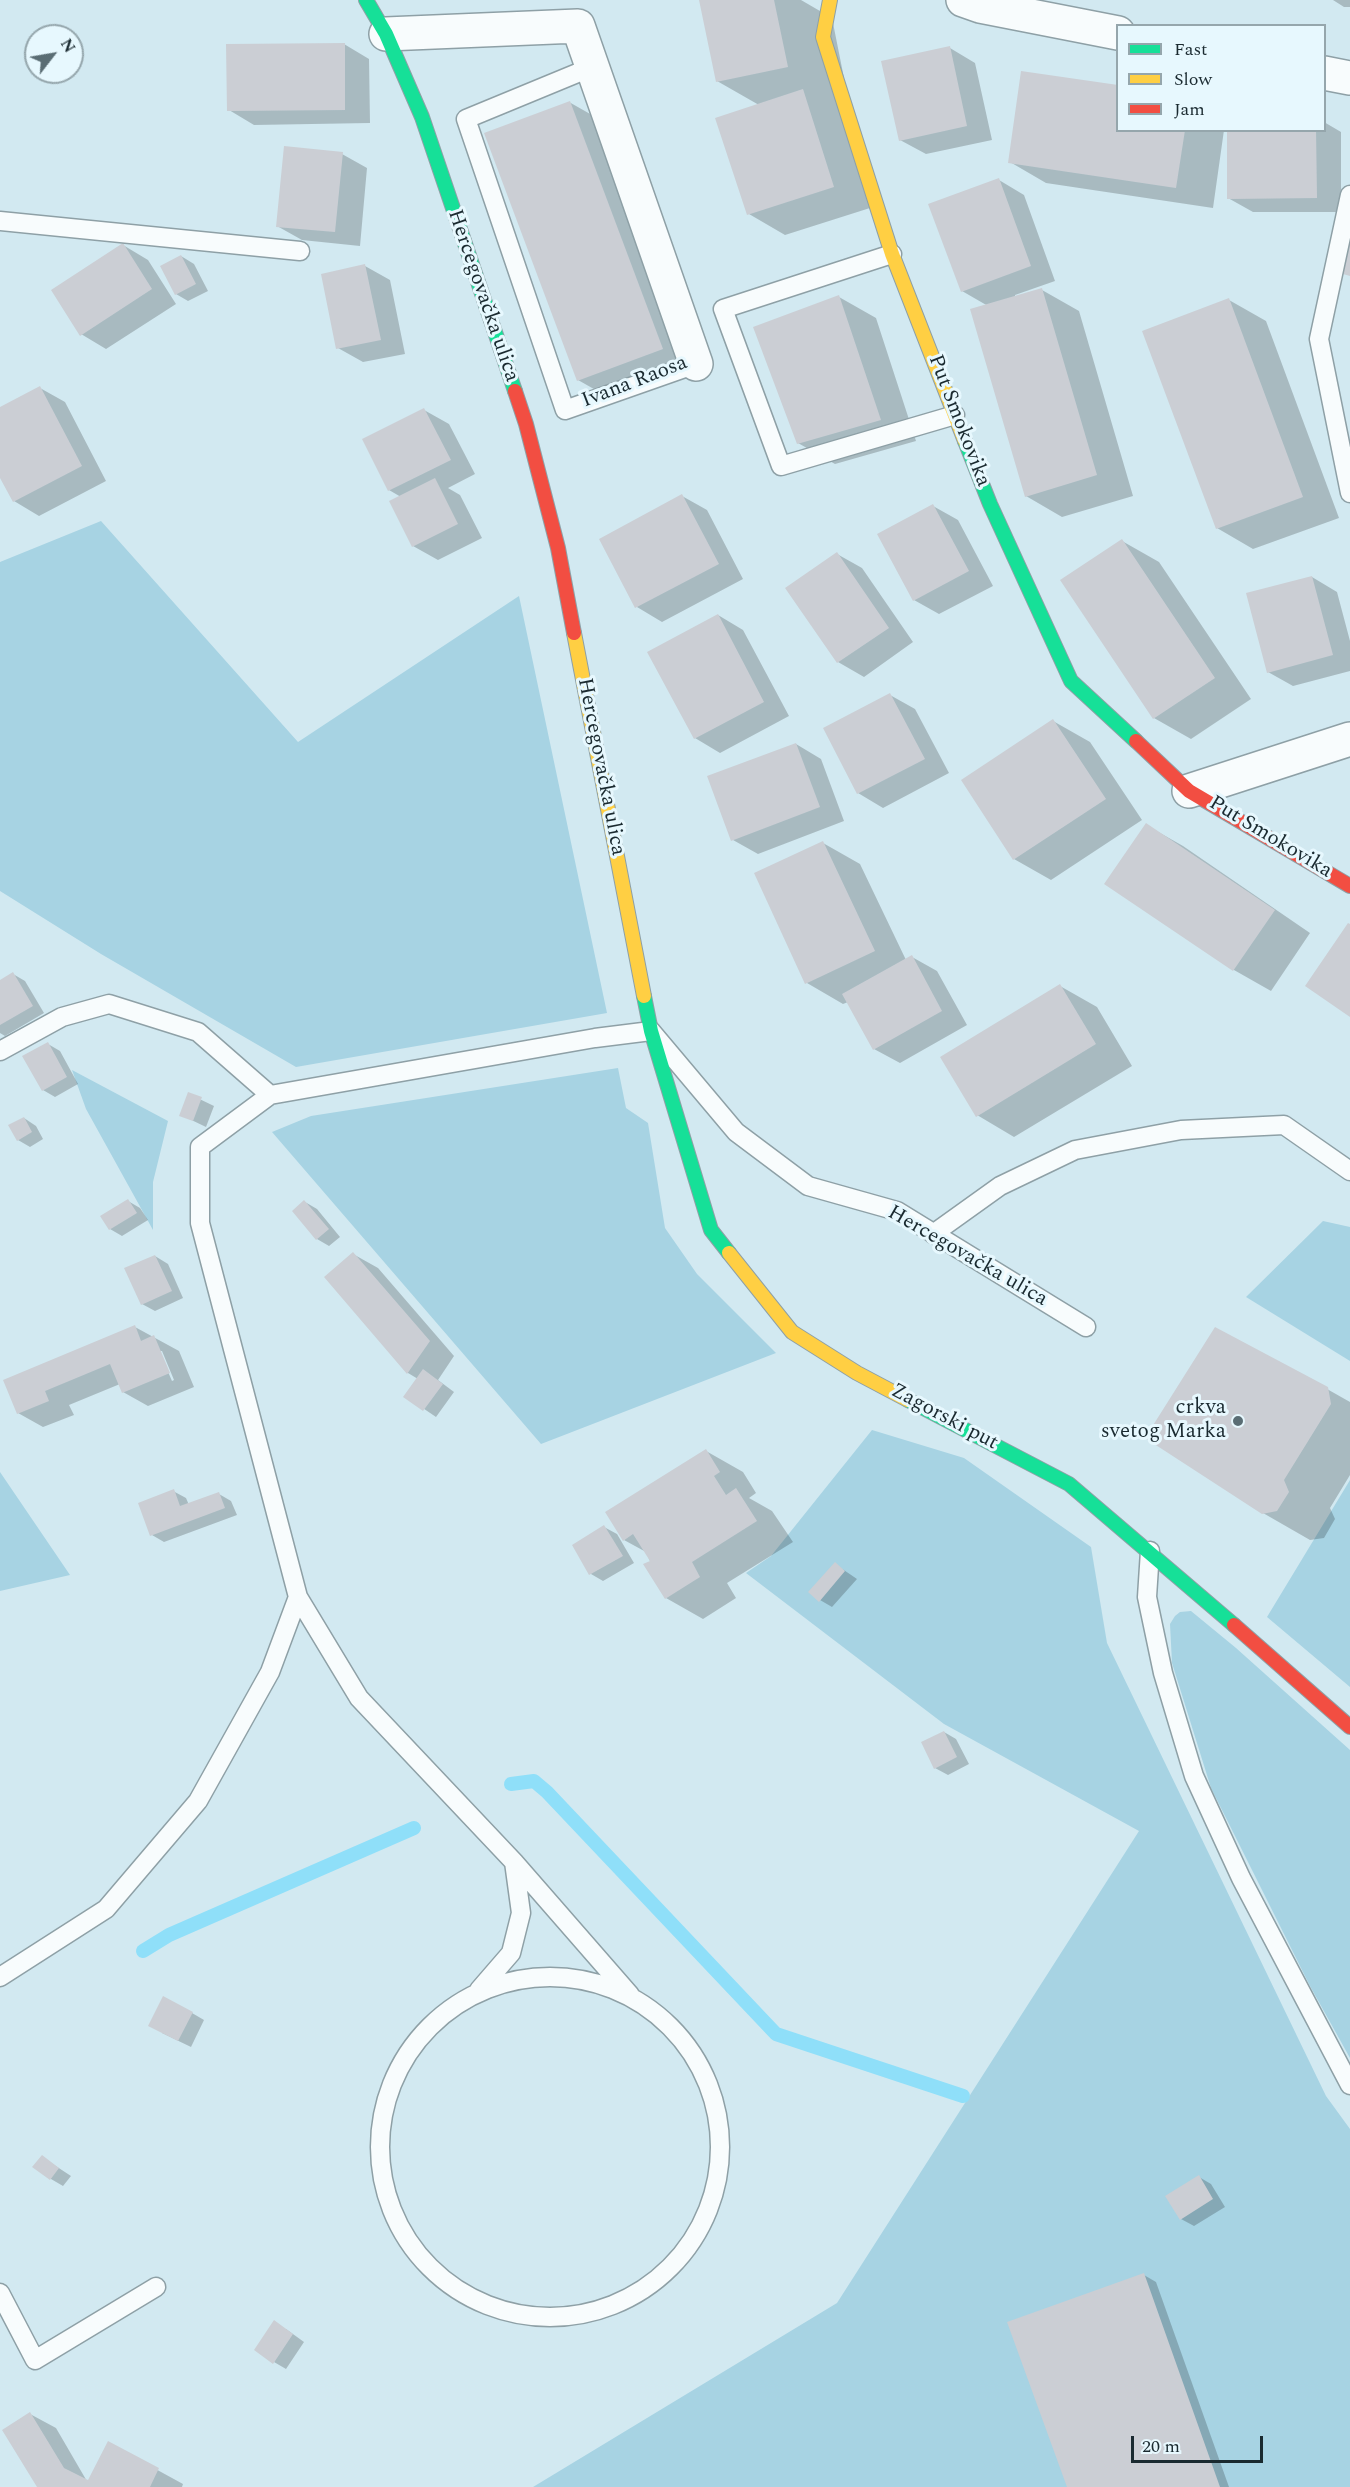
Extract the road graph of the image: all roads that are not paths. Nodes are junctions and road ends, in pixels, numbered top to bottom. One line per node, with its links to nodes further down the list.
1 (366, 0): 5 (street, Hercegovačka ulica)
2 (830, 0): 12 (street, Put Smokovika)
3 (963, 0): 4 (street)
4 (1116, 33)
5 (386, 34): 6 (street, Ivana Raosa); 19 (street, Hercegovačka ulica)
6 (592, 66): 13 (street, Ivana Raosa); 13 (lane, Ivana Raosa)
7 (1326, 73): 8 (street)
8 (1350, 78)
9 (1350, 195): 15 (lane)
10 (0, 222): 11 (lane)
11 (300, 251)
12 (892, 254): 14 (street, Put Smokovika); 14 (lane)
13 (696, 364)
14 (956, 415): 17 (street, Put Smokovika)
15 (1350, 493)
16 (1350, 739): 17 (street, Put Smokovika)
17 (1189, 791): 18 (street, Put Smokovika)
18 (1350, 886)
19 (651, 1031): 21 (lane); 23 (lane, Hercegovačka ulica); 25 (street, Zagorski put)
20 (0, 1051): 21 (lane)
21 (270, 1095): 26 (lane)
22 (1350, 1171): 23 (lane)
23 (933, 1234): 24 (lane, Hercegovačka ulica)
24 (1086, 1327)
25 (1150, 1551): 27 (street, Zagorski put); 32 (lane)
26 (298, 1597): 28 (lane); 29 (lane)
27 (1350, 1727)
28 (514, 1862): 30 (lane); 31 (lane)
29 (0, 1977)
30 (479, 1990): 31 (lane); 31 (lane)
31 (631, 1996)
32 (1350, 2085)
33 (156, 2287): 34 (lane)
34 (0, 2293)

